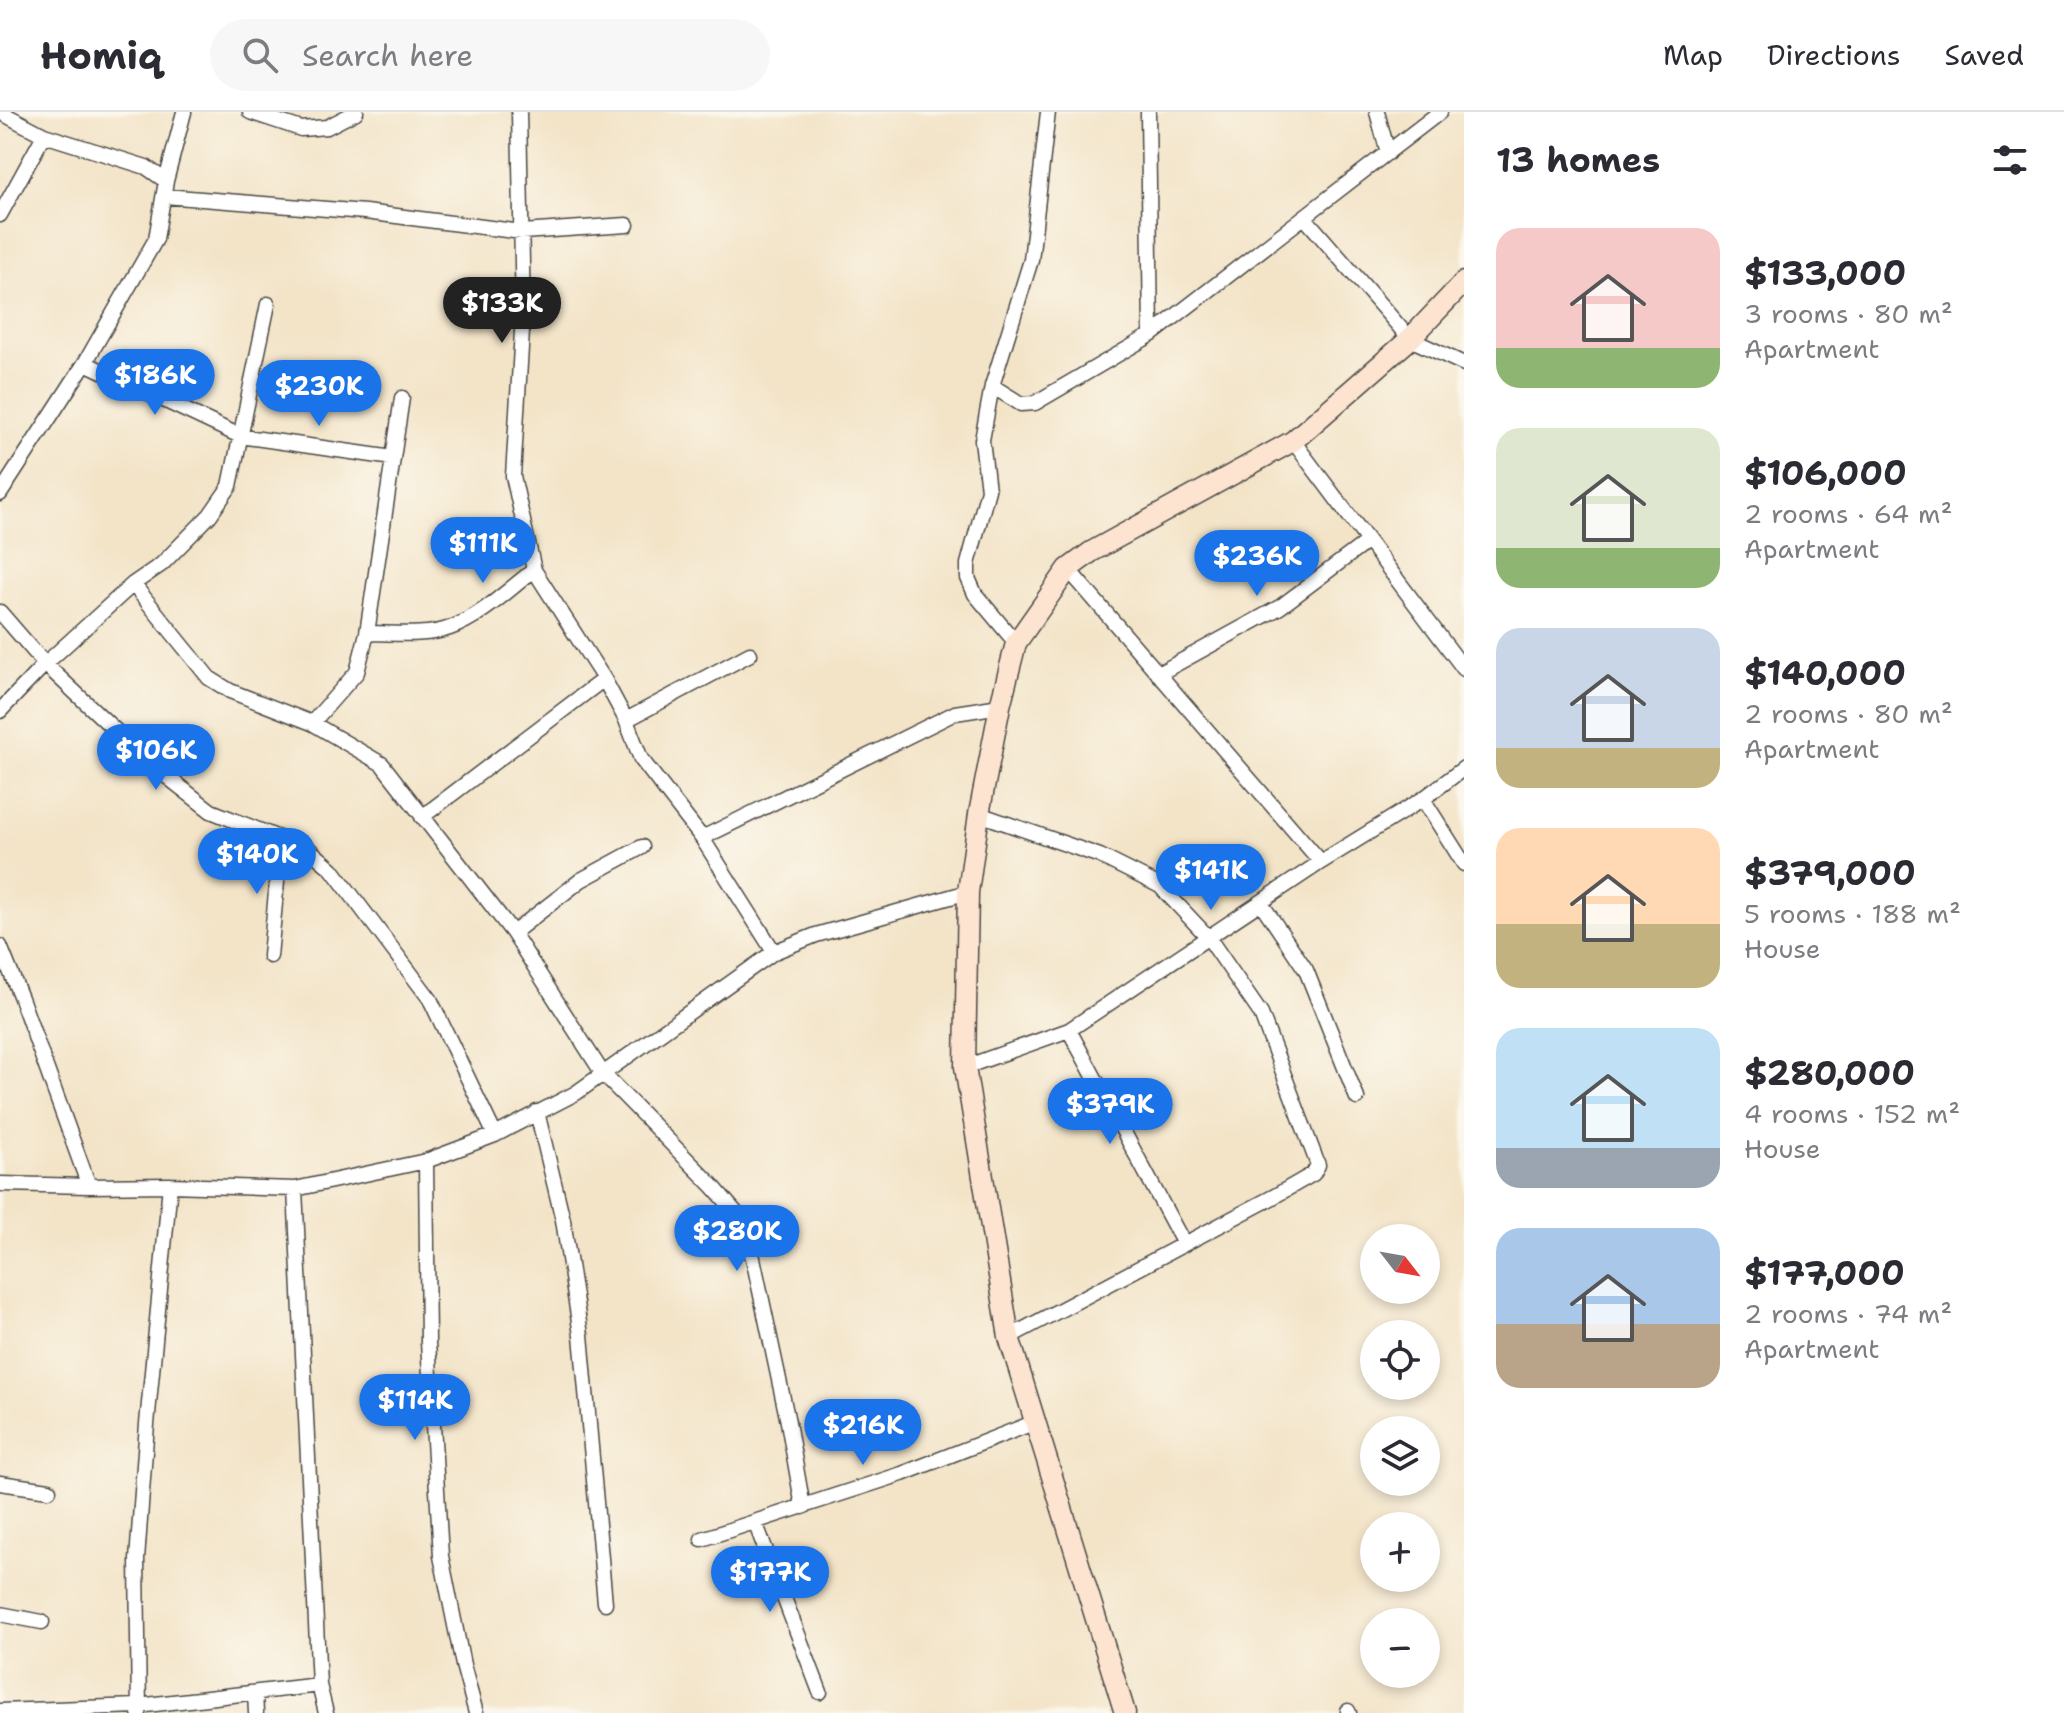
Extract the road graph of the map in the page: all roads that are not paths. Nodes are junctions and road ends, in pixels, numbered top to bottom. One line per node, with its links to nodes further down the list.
1 (0, 112): 10 (street)
2 (184, 112): 12 (street)
3 (250, 112): 4 (street)
4 (356, 112)
5 (519, 112): 16 (street)
6 (1048, 112): 23 (street)
7 (1148, 112): 19 (street)
8 (1377, 112): 11 (street)
9 (1440, 112): 11 (street)
10 (44, 135): 12 (street); 13 (street)
11 (1388, 153): 14 (street)
12 (165, 188): 16 (street); 21 (street)
13 (0, 215)
14 (1305, 218): 19 (street); 20 (street)
15 (627, 225): 16 (street)
16 (522, 232): 31 (street)
17 (1464, 282): 20 (street)
18 (268, 304): 25 (street)
19 (1151, 335): 23 (street)
20 (1410, 339): 22 (street); 26 (street)
21 (85, 363): 25 (street); 28 (street)
22 (1464, 364)
23 (992, 386): 35 (street)
24 (402, 398): 27 (street)
25 (240, 436): 27 (street); 32 (street)
26 (1293, 441): 29 (street); 30 (street)
27 (393, 458): 34 (street)
28 (0, 494)
29 (1368, 541): 38 (street); 39 (street)
30 (1068, 569): 35 (street); 39 (street)
31 (534, 570): 34 (street); 40 (street)
32 (133, 584): 37 (street); 44 (street)
33 (0, 612): 37 (street)
34 (367, 633): 44 (street)
35 (1016, 643): 41 (street)
36 (750, 654): 43 (street)
37 (45, 664): 42 (street); 50 (street)
38 (1464, 669)
39 (1158, 674): 52 (street)
40 (604, 679): 43 (street); 48 (street)
41 (1000, 706): 47 (street); 49 (street)
42 (0, 711)
43 (626, 720): 49 (street)
44 (312, 723): 48 (street)
45 (1464, 768): 46 (street)
46 (1423, 799): 52 (street); 53 (street)
47 (979, 814): 54 (street); 57 (street)
48 (422, 817): 56 (street)
49 (702, 838): 59 (street)
50 (281, 839): 60 (street); 66 (street)
51 (642, 847): 56 (street)
52 (1321, 862): 55 (street)
53 (1464, 864)
54 (968, 892): 59 (street); 62 (street)
55 (1261, 903): 57 (street); 64 (street)
56 (513, 933): 63 (street)
57 (1208, 937): 61 (street); 72 (street)
58 (0, 946): 70 (street)
59 (774, 952): 63 (street)
60 (270, 956)
61 (1069, 1030): 62 (street); 72 (street)
62 (965, 1067): 73 (street)
63 (603, 1074): 65 (street); 77 (street)
64 (1357, 1098)
65 (537, 1112): 66 (street); 80 (street)
66 (495, 1135): 67 (street)
67 (426, 1161): 71 (street); 90 (street)
68 (0, 1184): 70 (street)
69 (170, 1185): 70 (street); 71 (street); 86 (street)
70 (89, 1186)
71 (295, 1189): 83 (street)
72 (1184, 1244): 73 (street)
73 (1009, 1337): 74 (street)
74 (1033, 1423): 77 (street); 91 (street)
75 (0, 1483): 76 (street)
76 (49, 1490)
77 (803, 1507): 78 (street)
78 (755, 1522): 79 (street); 84 (street)
79 (702, 1539)
80 (605, 1603)
81 (0, 1614): 82 (street)
82 (42, 1622)
83 (319, 1685): 85 (street); 89 (street)
84 (820, 1692)
85 (255, 1693): 86 (street); 88 (street)
86 (138, 1710): 87 (street)
87 (0, 1711)
88 (256, 1713)
89 (326, 1713)
90 (476, 1713)
91 (1125, 1713)

